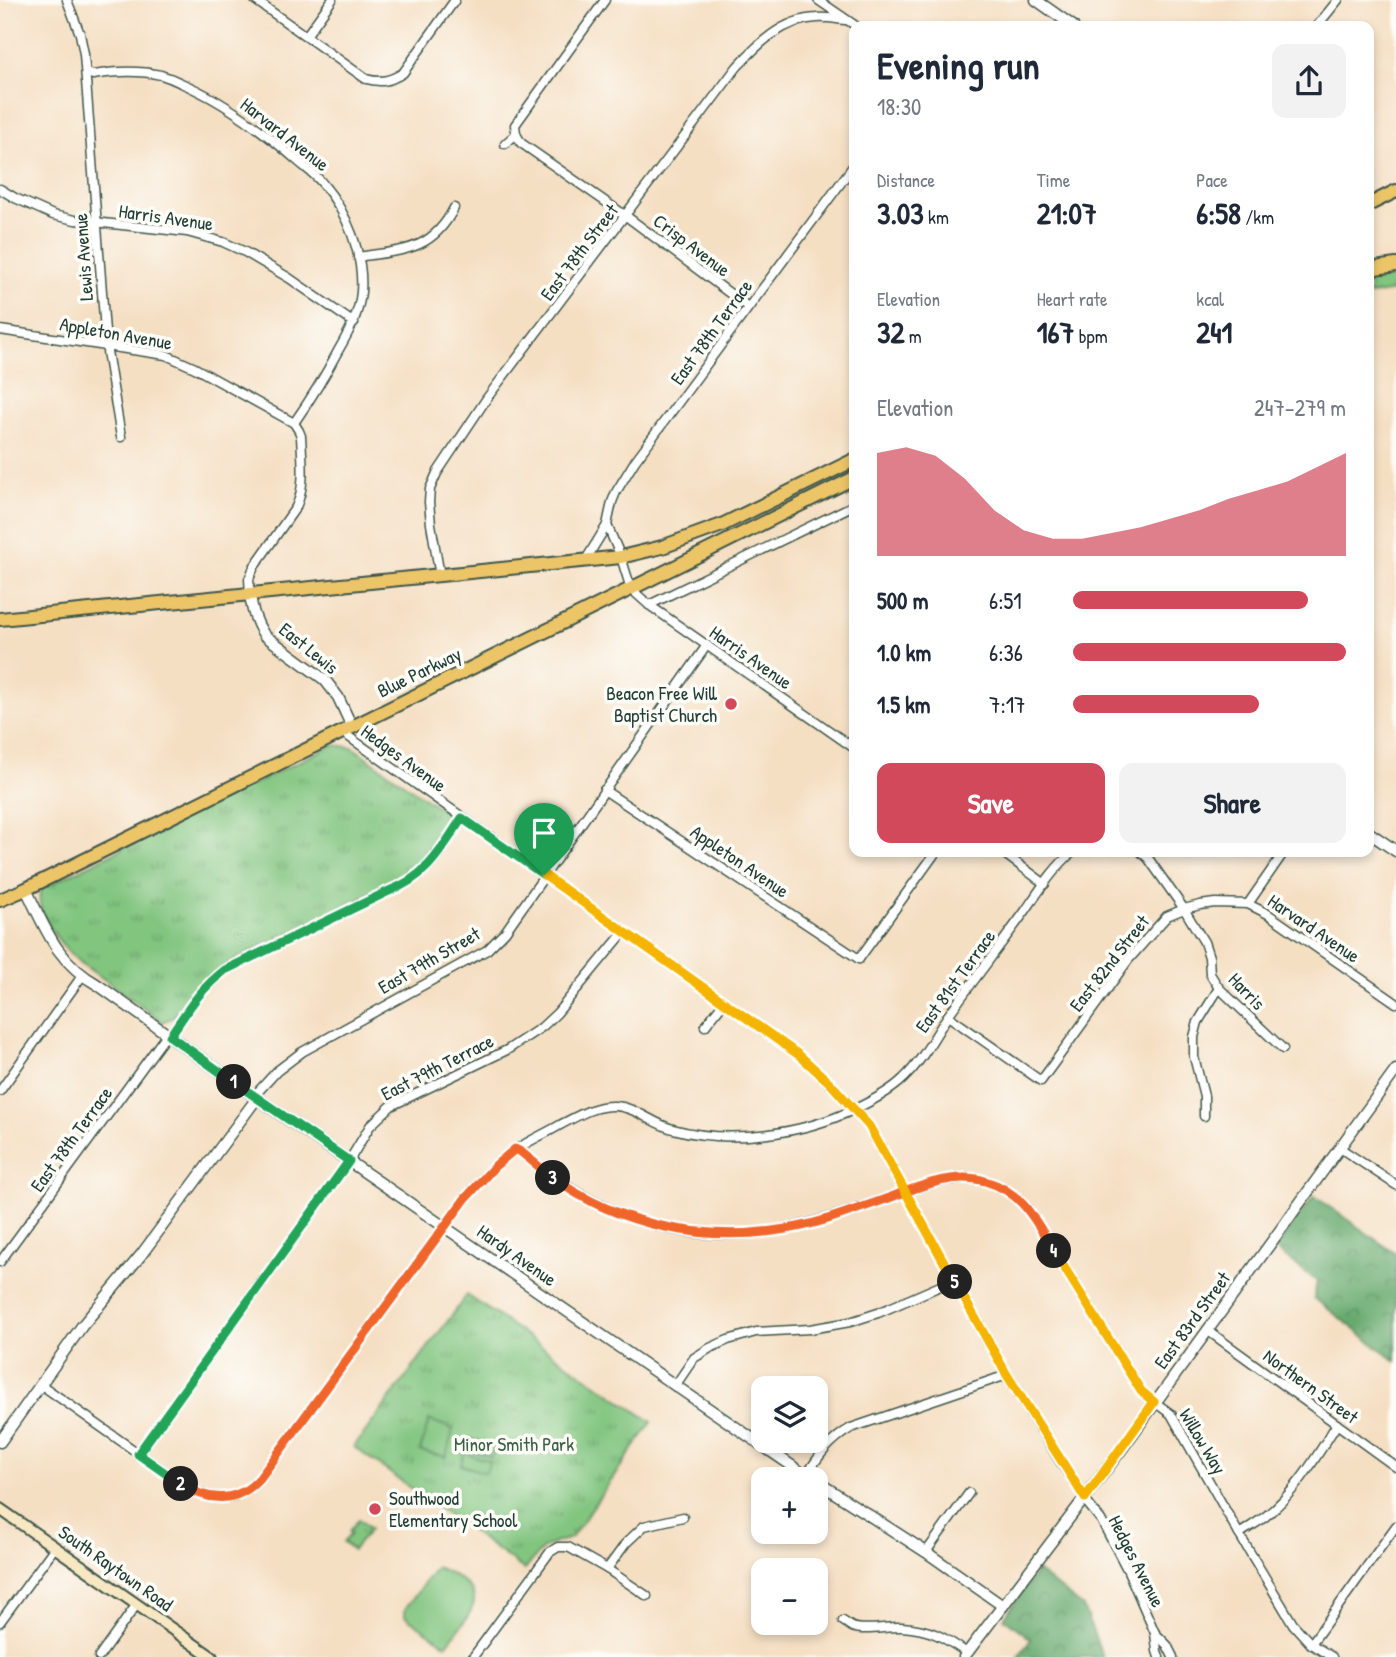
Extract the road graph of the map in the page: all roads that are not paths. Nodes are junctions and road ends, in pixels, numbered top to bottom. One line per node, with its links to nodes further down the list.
1 (67, 0): 14 (street, Lewis Avenue)
2 (256, 0): 13 (street)
3 (332, 0): 13 (street)
4 (455, 0): 13 (street)
5 (605, 0): 15 (street)
6 (818, 0): 9 (street)
7 (1036, 0): 10 (street)
8 (1338, 0): 11 (street)
9 (845, 20): 12 (street); 22 (street, East 78th Street)
10 (1066, 21)
11 (1321, 21)
12 (849, 22)
13 (306, 36)
14 (87, 73): 23 (street, Lewis Avenue); 24 (street, Harvard Avenue)
15 (516, 134): 16 (street); 22 (street, Crisp Avenue)
16 (505, 144)
17 (849, 172): 27 (street, East 78th Terrace)
18 (0, 189): 23 (street, Harris Avenue)
19 (1396, 191): 20 (highway)
20 (1374, 202)
21 (454, 208): 24 (street)
22 (626, 216): 27 (street, Crisp Avenue); 41 (street, East 78th Street)
23 (96, 223): 28 (street, Harris Avenue); 30 (street, Lewis Avenue)
24 (358, 257): 28 (street, Harvard Avenue)
25 (1396, 265): 26 (highway)
26 (1374, 268)
27 (748, 307): 38 (street, East 78th Terrace)
28 (354, 323): 31 (street, Harvard Avenue)
29 (0, 330): 30 (street, Appleton Avenue)
30 (106, 345): 31 (street, Appleton Avenue); 32 (street, Lewis Avenue)
31 (294, 424): 43 (street)
32 (121, 437)
33 (849, 462): 39 (highway)
34 (849, 480): 36 (highway, Blue Parkway)
35 (849, 488): 36 (highway)
36 (816, 497): 42 (highway, Blue Parkway)
37 (849, 507): 44 (street)
38 (607, 525): 39 (street); 40 (street, East 78th Terrace)
39 (621, 557): 40 (highway); 42 (street)
40 (585, 561): 41 (highway)
41 (440, 576): 43 (highway)
42 (631, 589): 44 (street, Harris Avenue); 47 (highway, Blue Parkway)
43 (250, 594): 45 (highway); 47 (street, East Lewis)
44 (649, 605): 46 (street, Harris Avenue)
45 (0, 619)
46 (706, 645): 48 (street, Harris Avenue); 49 (street, East 79th Street)
47 (347, 730): 50 (street, Hedges Avenue); 60 (highway, Blue Parkway)
48 (849, 745)
49 (604, 790): 53 (street, Appleton Avenue); 58 (street, East 79th Street)
50 (462, 818): 58 (street, Hedges Avenue); 71 (street, East 78th Terrace)
51 (1374, 836): 52 (street)
52 (1396, 851)
53 (932, 857)
54 (1009, 857): 59 (street)
55 (1068, 857): 59 (street, East 81st Terrace)
56 (1147, 857): 63 (street, Harris)
57 (1281, 857): 62 (street)
58 (544, 875): 64 (street, Hedges Avenue); 75 (street, East 79th Street)
59 (1045, 884): 69 (street, East 81st Terrace)
60 (26, 889): 61 (highway, Blue Parkway); 65 (street, Hardy Avenue)
61 (0, 900)
62 (1248, 904): 63 (street, East 82nd Street); 68 (street, Harvard Avenue)
63 (1184, 909): 66 (street, Harris); 69 (street, East 82nd Street)
64 (624, 932): 67 (street, Hedges Avenue); 80 (street, East 79th Terrace)
65 (82, 976): 71 (street, Hardy Avenue); 74 (street)
66 (1219, 988): 72 (street, Harris); 77 (street)
67 (724, 1002): 70 (street); 76 (street, Hedges Avenue)
68 (1396, 1003)
69 (948, 1016): 76 (street, East 81st Terrace)
70 (705, 1026)
71 (168, 1035): 75 (street, Hardy Avenue); 84 (street, East 78th Terrace)
72 (1283, 1049)
73 (1396, 1070): 78 (street, East 83rd Street)
74 (0, 1091)
75 (256, 1097): 80 (street, Hardy Avenue); 88 (street, East 79th Street)
76 (855, 1109): 79 (street, East 81st Terrace); 82 (street, Hedges Avenue)
77 (1204, 1116)
78 (1340, 1148): 81 (street); 86 (street, East 83rd Street)
79 (515, 1149): 82 (street, Willow Way); 83 (street, East 81st Terrace)
80 (349, 1161): 83 (street, Hardy Avenue); 93 (street, East 79th Terrace)
81 (1396, 1185)
82 (905, 1192): 85 (street, Hedges Avenue); 90 (street, Willow Way)
83 (444, 1227): 89 (street, Hardy Avenue); 93 (street, East 81st Terrace)
84 (0, 1262)
85 (954, 1280): 87 (street, Hedges Avenue); 89 (street)
86 (1207, 1330): 90 (street, East 83rd Street); 91 (street, Northern Street)
87 (1007, 1375): 95 (street); 99 (street, Hedges Avenue)
88 (40, 1384): 92 (street, East 79th Street); 93 (street)
89 (675, 1385): 94 (street, Hardy Avenue)
90 (1154, 1402): 99 (street, East 83rd Street); 103 (street, Willow Way)
91 (1337, 1424): 96 (street, Northern Street); 103 (street)
92 (0, 1442)
93 (138, 1454)
94 (794, 1467)
95 (816, 1467)
96 (1396, 1467)
97 (828, 1490): 105 (street, Hardy Avenue)
98 (969, 1493): 105 (street)
99 (1085, 1498): 109 (street, East 83rd Street); 112 (street, Hedges Avenue)
100 (0, 1509): 104 (main road, South Raytown Road)
101 (683, 1517): 106 (street)
102 (1396, 1526): 113 (street)
103 (1239, 1534): 113 (street, Willow Way)
104 (55, 1547): 108 (main road, South Raytown Road); 111 (street)
105 (926, 1552): 109 (street, Hardy Avenue)
106 (607, 1569): 107 (street); 117 (street)
107 (647, 1596)
108 (137, 1604): 115 (street); 116 (main road, South Raytown Road)
109 (1003, 1606): 114 (street, East 83rd Street)
110 (843, 1621): 114 (street)
111 (0, 1622)
112 (1155, 1633): 118 (street); 119 (street)
113 (1311, 1644): 120 (street, Willow Way)
114 (966, 1655)
115 (99, 1657)
116 (212, 1657)
117 (473, 1657)
118 (1159, 1657)
119 (1173, 1657)
120 (1332, 1657)

